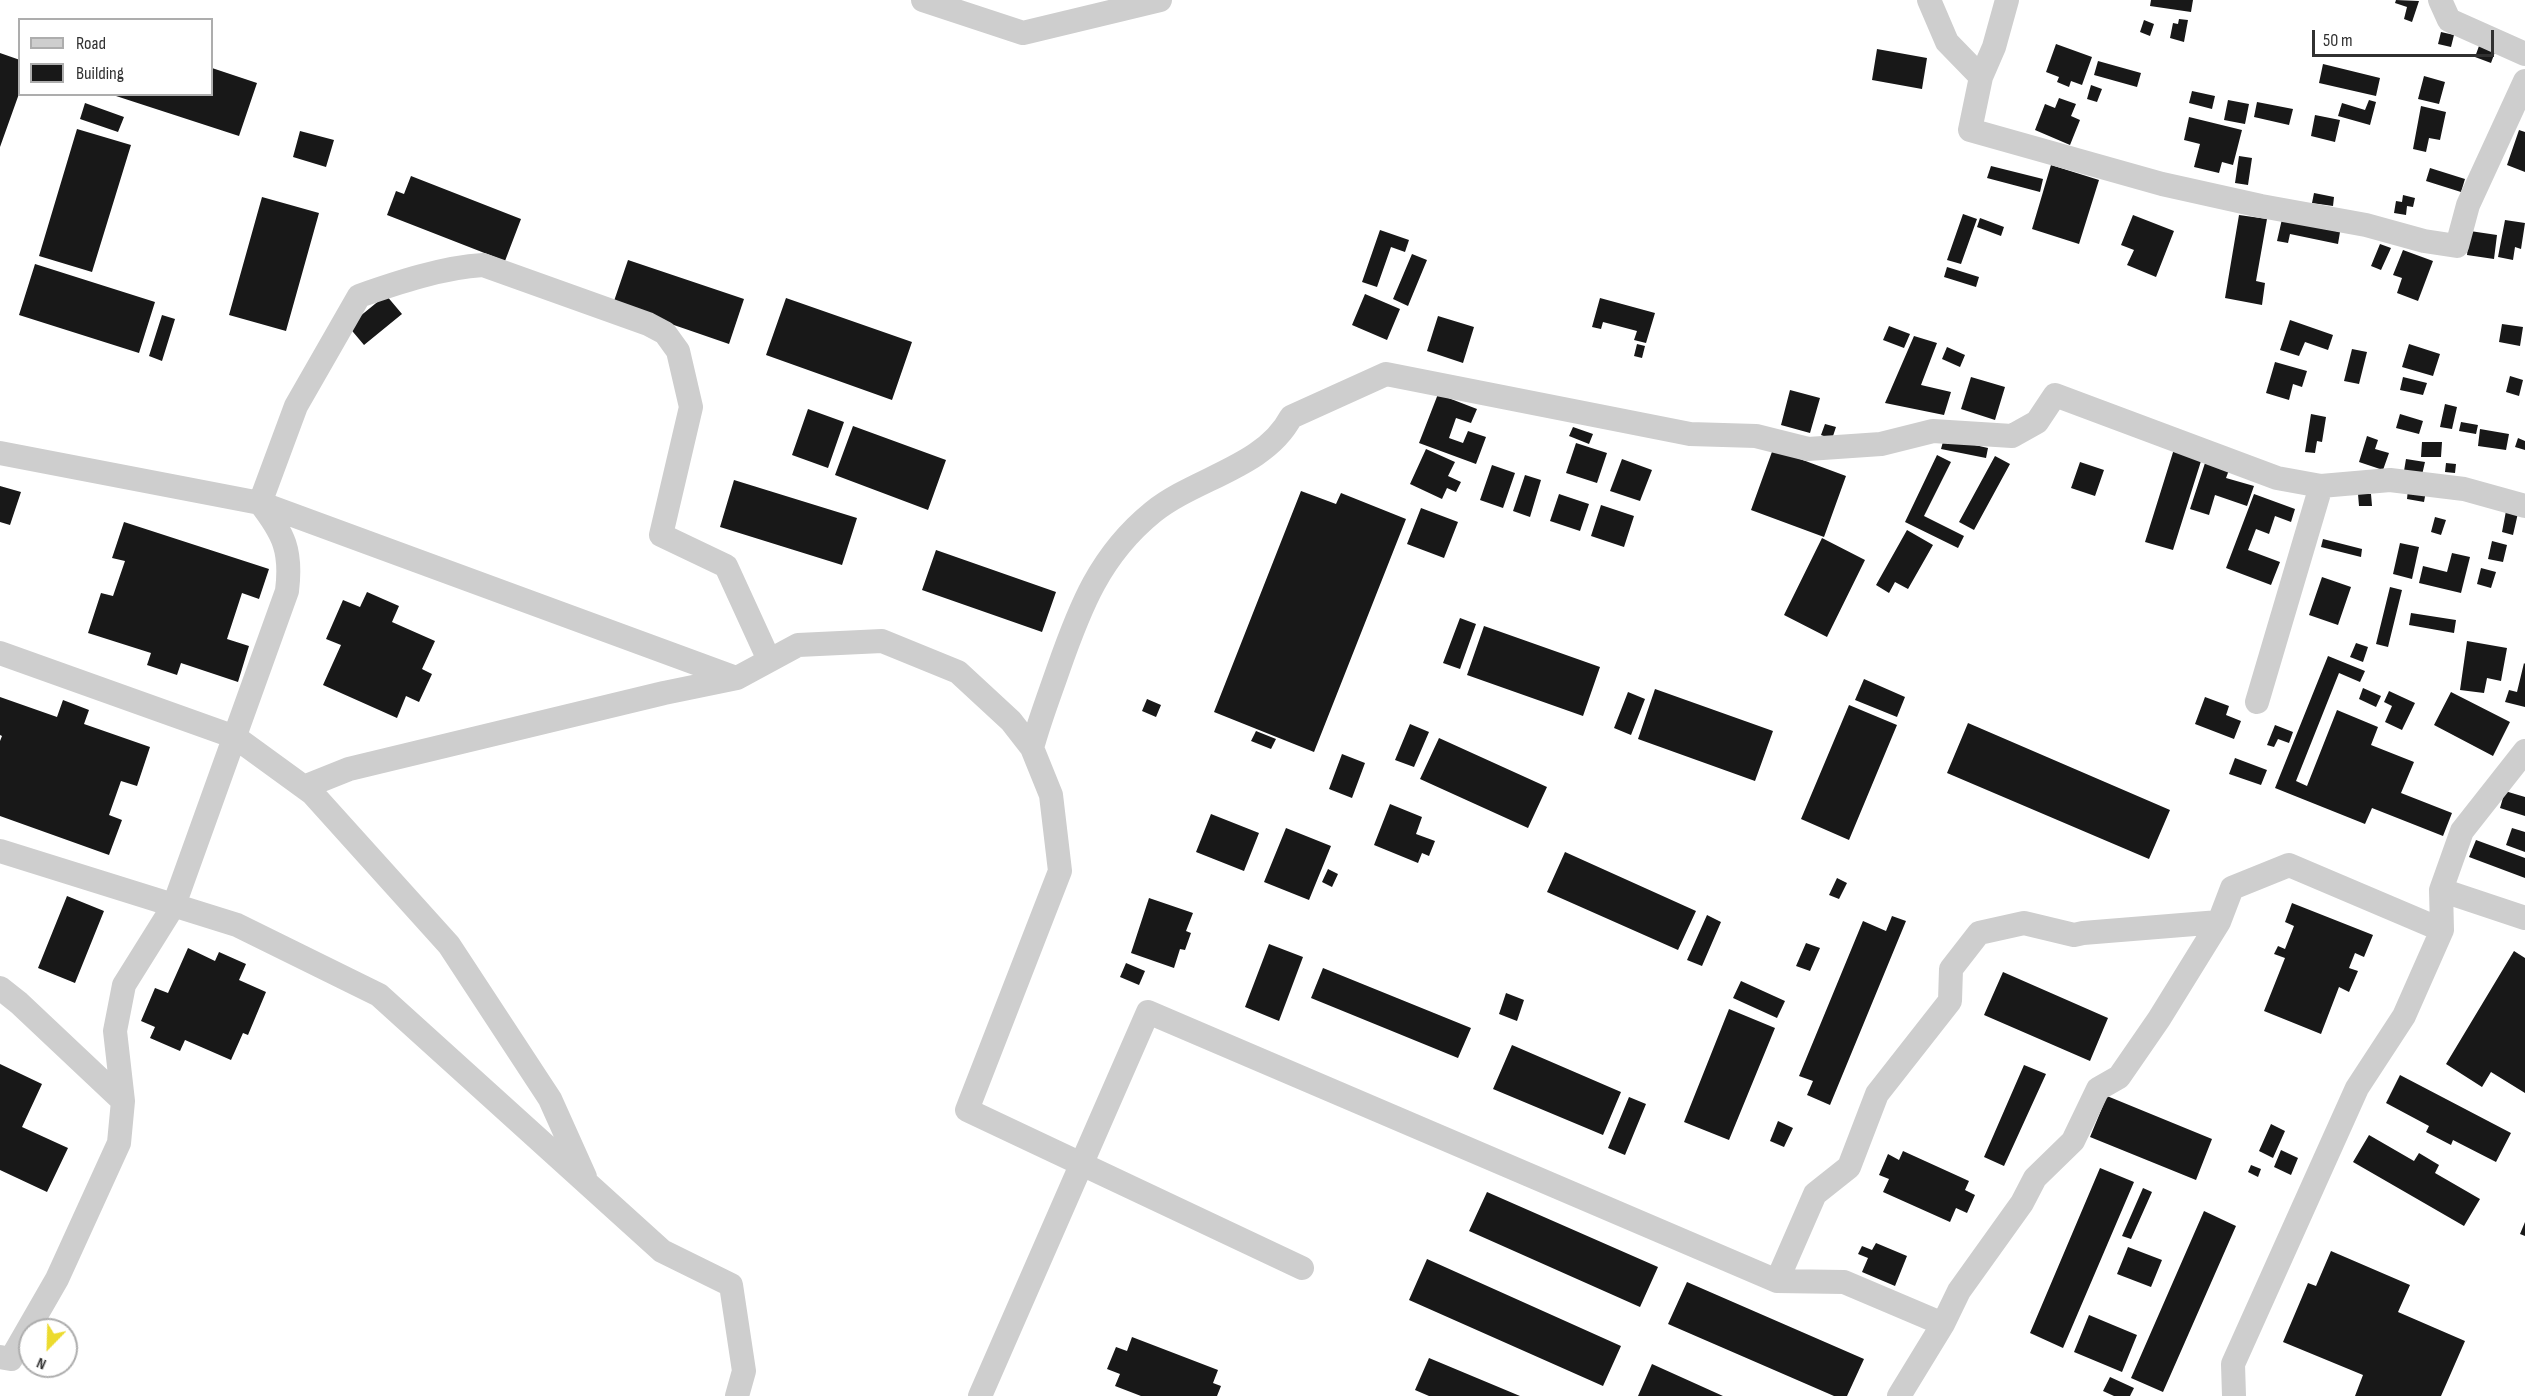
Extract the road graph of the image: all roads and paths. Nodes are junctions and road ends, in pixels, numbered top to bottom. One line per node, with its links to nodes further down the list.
1 (923, 0): 2 (street)
2 (1160, 0)
3 (1929, 0): 7 (street)
4 (2007, 0): 7 (street)
5 (2440, 0): 6 (street)
6 (2525, 54)
7 (1981, 77): 8 (street)
8 (2525, 81)
9 (0, 453): 11 (street)
10 (2321, 486): 12 (street); 16 (street); 18 (street)
11 (260, 502): 14 (street); 15 (street); 17 (street)
12 (2525, 506)
13 (0, 653): 17 (street)
14 (770, 660): 15 (street); 18 (street)
15 (736, 678): 20 (street)
16 (2257, 702)
17 (235, 737): 20 (street); 23 (street)
18 (1032, 748): 29 (street)
19 (2525, 752): 22 (street)
20 (304, 787): 30 (street)
21 (0, 851): 23 (street)
22 (2441, 890): 24 (street); 26 (street)
23 (174, 905): 28 (street); 30 (street)
24 (2525, 918)
25 (2219, 922): 26 (street); 32 (street); 33 (street)
26 (2442, 930): 38 (street)
27 (0, 988): 28 (street)
28 (123, 1101): 34 (street)
29 (1082, 1164): 31 (street); 32 (street); 36 (street)
30 (589, 1186): 35 (street)
31 (1302, 1268)
32 (1777, 1281): 33 (street)
33 (1943, 1324): 37 (street)
34 (0, 1357)
35 (737, 1396)
36 (980, 1396)
37 (1899, 1396)
38 (2234, 1396)

